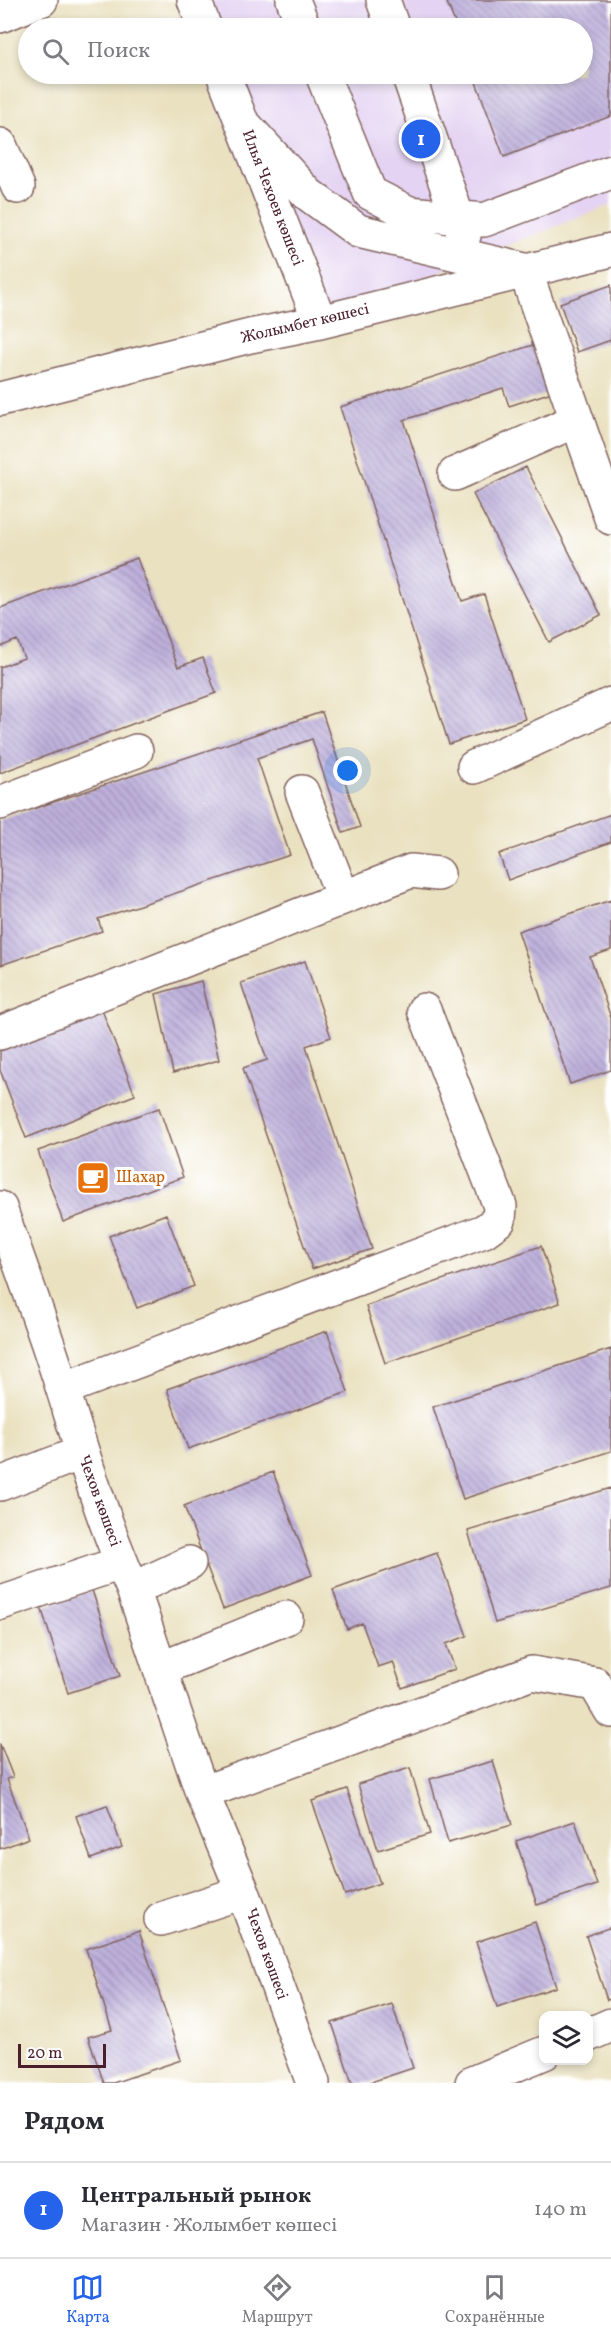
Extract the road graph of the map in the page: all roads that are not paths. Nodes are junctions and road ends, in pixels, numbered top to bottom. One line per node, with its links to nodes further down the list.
1 (41, 0): 5 (street)
2 (194, 0): 6 (street)
3 (293, 0): 7 (street)
4 (383, 0): 8 (street)
5 (0, 16)
6 (201, 18)
7 (300, 18)
8 (389, 18)
9 (227, 84): 12 (street, Илья Чехоев көшесі)
10 (326, 84): 16 (street)
11 (412, 84): 16 (street)
12 (242, 122): 18 (street); 20 (street, Илья Чехоев көшесі)
13 (0, 145): 15 (street)
14 (611, 172): 16 (street)
15 (18, 187)
16 (459, 218): 18 (street)
17 (611, 250): 19 (street, Жолымбет көшесі)
18 (470, 258): 19 (street)
19 (525, 270): 20 (street, Жолымбет көшесі); 22 (street)
20 (320, 322): 21 (street, Жолымбет көшесі)
21 (0, 399)
22 (577, 420): 23 (street); 24 (street)
23 (455, 474)
24 (611, 518)
25 (611, 704): 27 (street)
26 (136, 751): 29 (street)
27 (474, 767)
28 (302, 792): 31 (street)
29 (0, 803)
30 (438, 874): 31 (street)
31 (343, 897): 33 (street)
32 (424, 1010): 35 (street)
33 (0, 1033)
34 (0, 1208): 35 (street, Чехов көшесі)
35 (63, 1389): 36 (street, Чехов көшесі)
36 (81, 1453): 37 (street); 39 (street, Чехов көшесі)
37 (0, 1484)
38 (189, 1563): 39 (street)
39 (127, 1576): 40 (street); 42 (street, Чехов көшесі)
40 (1, 1603)
41 (286, 1618): 42 (street)
42 (160, 1669): 44 (street, Чехов көшесі)
43 (611, 1712): 44 (street)
44 (202, 1793): 45 (street, Чехов көшесі)
45 (243, 1892): 46 (street); 50 (street, Чехов көшесі)
46 (161, 1919)
47 (611, 2025): 48 (street)
48 (593, 2033)
49 (539, 2056): 51 (street)
50 (313, 2083)
51 (472, 2083)

